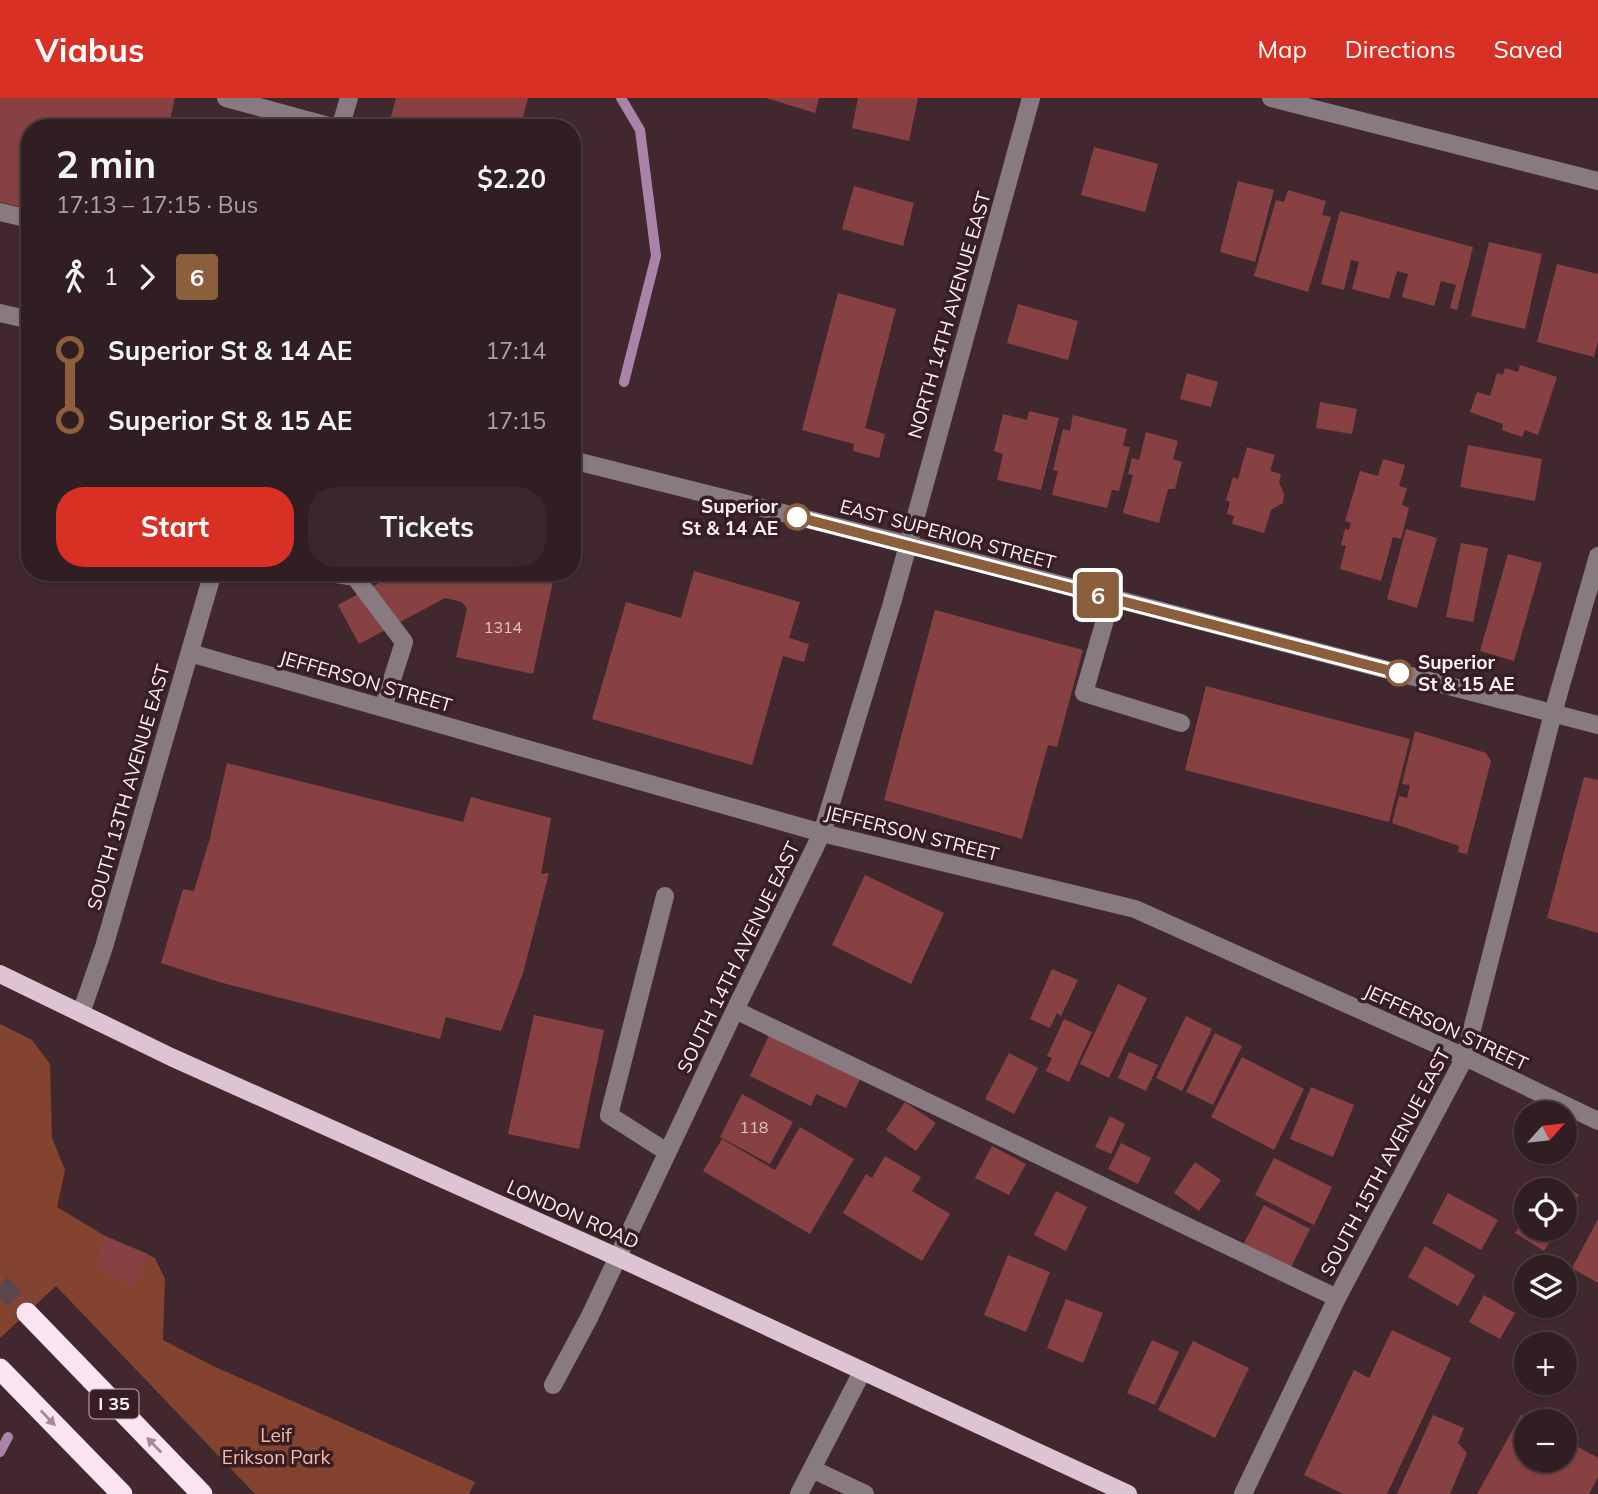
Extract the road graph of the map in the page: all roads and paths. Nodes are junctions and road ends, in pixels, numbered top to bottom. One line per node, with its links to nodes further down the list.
1 (226, 98): 6 (street)
2 (349, 98): 7 (street)
3 (1031, 98): 14 (street, NORTH 14TH AVENUE EAST)
4 (1272, 98): 5 (street)
5 (1336, 106): 8 (street)
6 (304, 119)
7 (341, 119)
8 (1598, 181)
9 (0, 212): 10 (street)
10 (21, 217)
11 (0, 313): 12 (street)
12 (21, 318)
13 (581, 462): 14 (street, EAST SUPERIOR STREET)
14 (906, 544): 18 (street, EAST SUPERIOR STREET); 24 (street, SOUTH 14TH AVENUE EAST)
15 (1598, 556): 21 (street, SOUTH 15TH AVENUE EAST)
16 (210, 581): 19 (street, SOUTH 13TH AVENUE EAST)
17 (358, 581): 20 (street)
18 (1111, 599): 21 (street, EAST SUPERIOR STREET); 22 (street)
19 (190, 653): 20 (street, JEFFERSON STREET); 28 (street, SOUTH 13TH AVENUE EAST)
20 (383, 708): 24 (street, JEFFERSON STREET)
21 (1553, 713): 23 (street, EAST SUPERIOR STREET); 29 (street, SOUTH 15TH AVENUE EAST)
22 (1181, 723)
23 (1598, 725)
24 (822, 833): 27 (street, SOUTH 14TH AVENUE EAST); 29 (street, JEFFERSON STREET)
25 (665, 896): 31 (street)
26 (0, 974): 28 (main road, LONDON ROAD)
27 (735, 1010): 31 (street, SOUTH 14TH AVENUE EAST); 33 (street)
28 (81, 1013): 32 (main road, LONDON ROAD)
29 (1465, 1057): 30 (street, JEFFERSON STREET); 33 (street, SOUTH 15TH AVENUE EAST)
30 (1598, 1121)
31 (667, 1152): 32 (street, SOUTH 14TH AVENUE EAST)
32 (617, 1257): 36 (main road, LONDON ROAD); 37 (street, SOUTH 14TH AVENUE EAST)
33 (1338, 1298): 44 (street, SOUTH 15TH AVENUE EAST)
34 (27, 1313): 40 (highway, I 35, one-way to 34)
35 (0, 1369): 39 (highway, one-way to 39)
36 (862, 1372): 38 (street); 43 (main road, LONDON ROAD)
37 (553, 1385)
38 (812, 1468): 41 (street); 42 (street)
39 (122, 1494)
40 (202, 1494)
41 (799, 1494)
42 (865, 1494)
43 (1128, 1494)
44 (1243, 1494)

